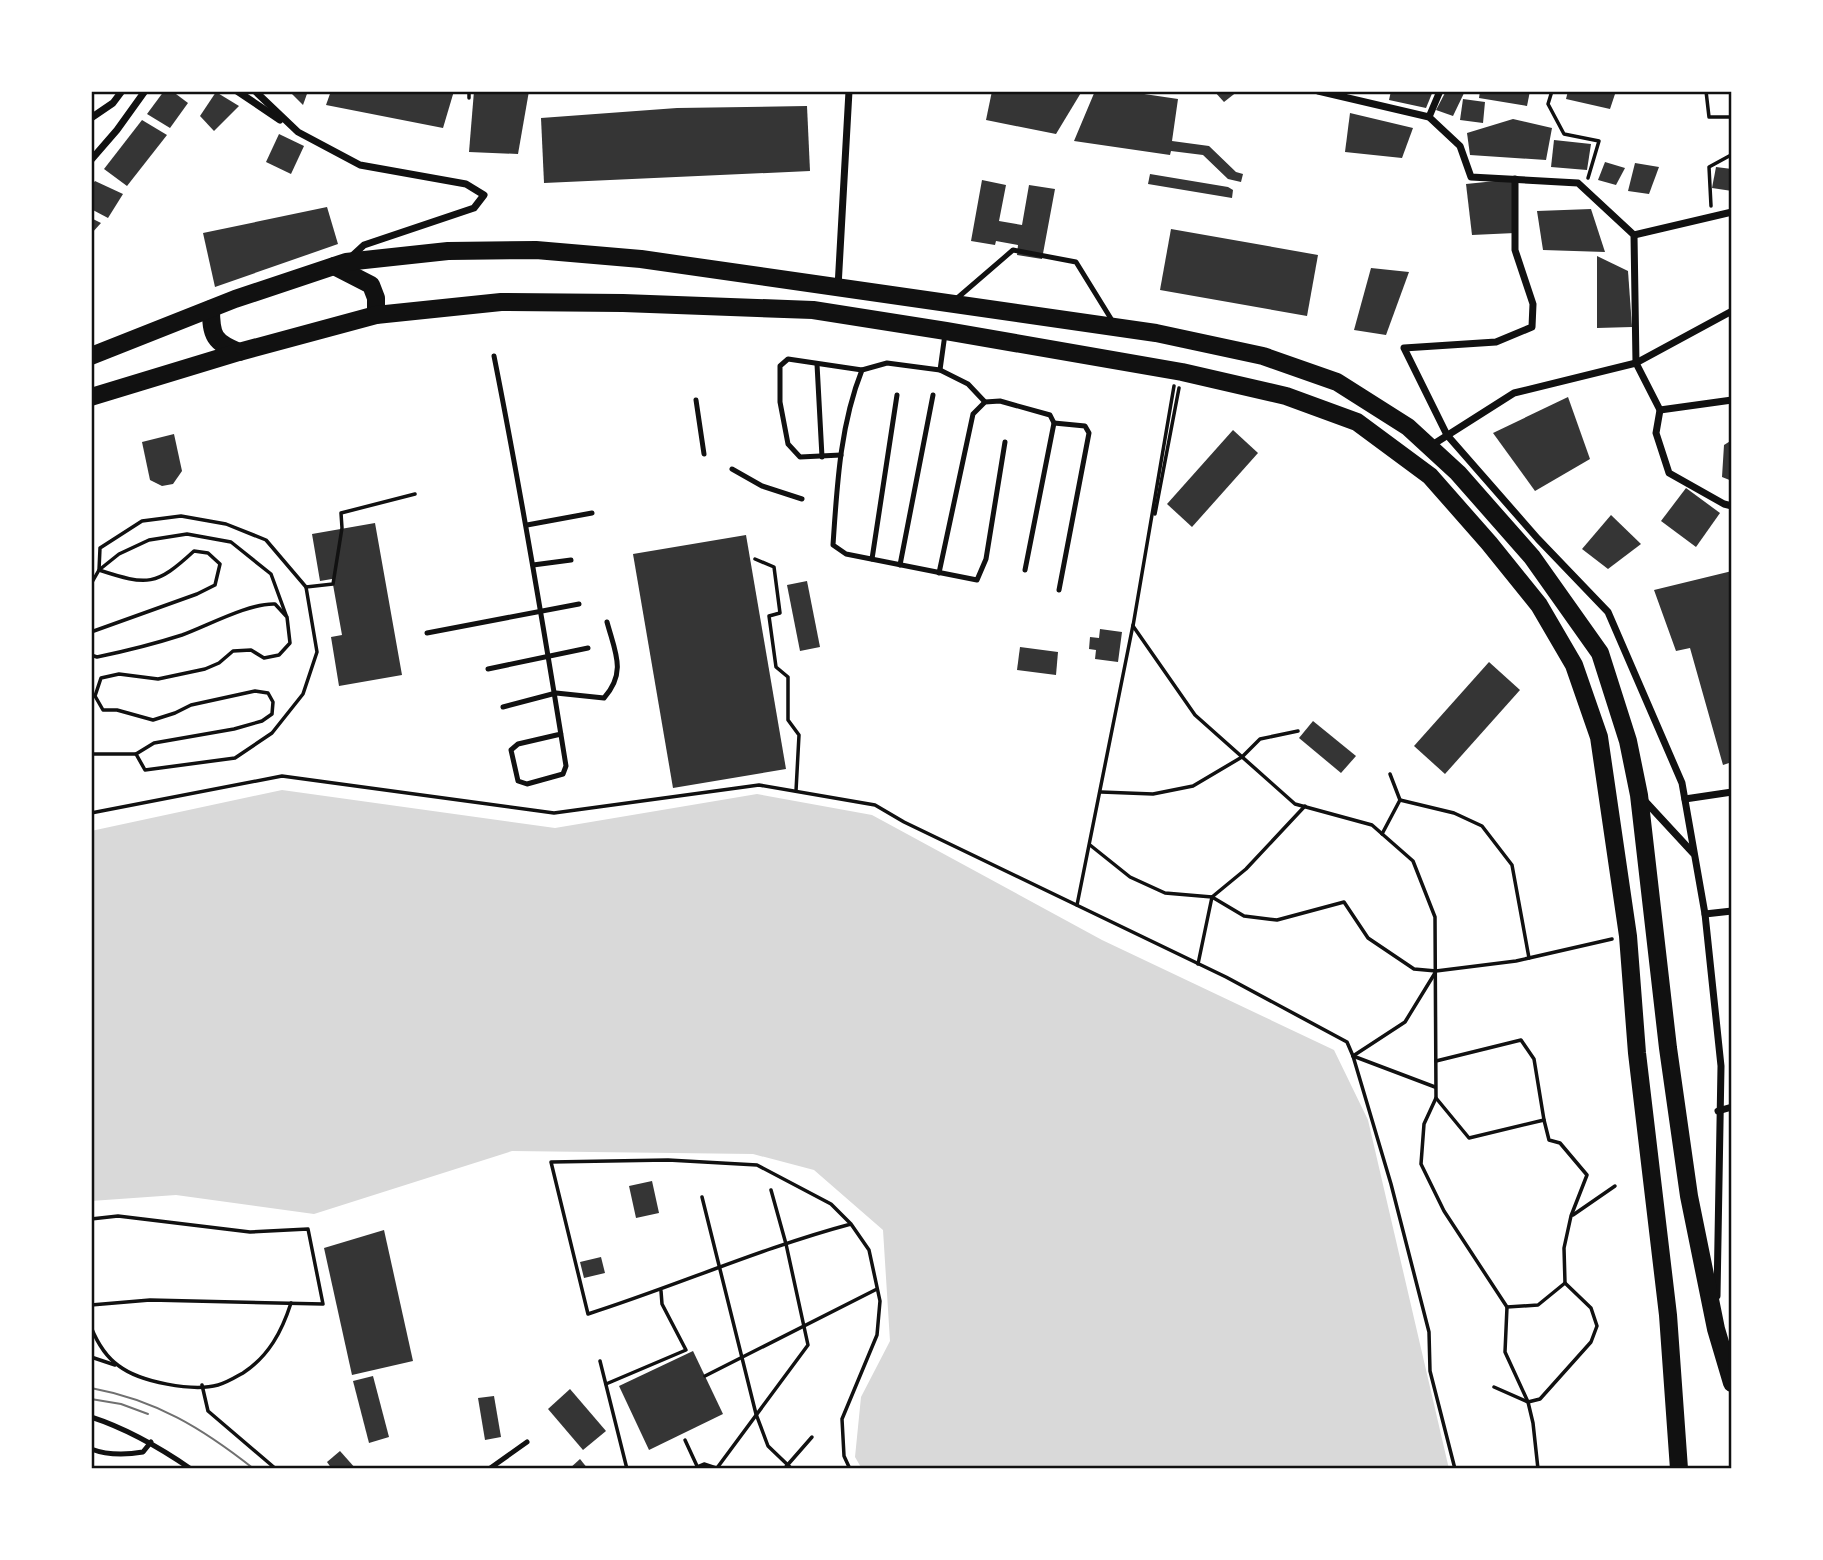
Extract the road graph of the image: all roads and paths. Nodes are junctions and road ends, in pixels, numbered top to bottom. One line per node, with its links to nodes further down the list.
1 (122, 91): 14 (street)
2 (145, 91): 17 (street)
3 (237, 91): 16 (street)
4 (255, 91): 16 (street)
5 (469, 91): 11 (path)
6 (849, 91): 25 (street)
7 (1318, 91): 12 (street)
8 (1440, 91): 12 (street)
9 (1552, 91): 19 (path)
10 (1706, 91): 13 (path)
11 (468, 98)
12 (1429, 117): 18 (street)
13 (1732, 117)
14 (91, 118)
15 (1732, 124): 21 (path)
16 (298, 132): 23 (street)
17 (91, 160)
18 (1515, 179): 19 (street); 49 (street)
19 (1585, 190): 22 (street)
20 (1732, 212): 21 (street)
21 (1711, 217): 22 (street)
22 (1634, 236): 36 (street)
23 (340, 264): 24 (main road); 28 (main road); 30 (main road)
24 (751, 275): 25 (main road); 27 (main road)
25 (838, 288): 26 (main road)
26 (951, 304): 31 (main road); 31 (lane)
27 (751, 308): 30 (main road); 32 (main road)
28 (211, 309): 33 (main road); 34 (main road)
29 (1732, 311): 36 (street)
30 (376, 315): 33 (main road)
31 (1116, 327): 51 (main road)
32 (946, 331): 39 (lane); 40 (main road)
33 (239, 352): 43 (main road)
34 (91, 356)
35 (495, 356): 60 (lane)
36 (1636, 363): 47 (street); 49 (street)
37 (817, 364): 38 (lane); 54 (lane); 54 (lane)
38 (862, 369): 39 (lane); 53 (lane)
39 (940, 370): 46 (lane)
40 (1178, 378): 76 (path); 76 (path); 85 (main road)
41 (897, 395): 62 (lane)
42 (933, 395): 65 (lane)
43 (91, 397)
44 (696, 400): 52 (lane)
45 (1732, 400): 47 (street)
46 (985, 402): 48 (lane); 68 (lane)
47 (1660, 410): 58 (street)
48 (1054, 423): 67 (lane); 71 (lane)
49 (1447, 435): 51 (street); 97 (street)
50 (1005, 442): 68 (lane)
51 (1429, 447): 83 (main road)
52 (704, 454)
53 (841, 455): 54 (lane); 62 (lane)
54 (822, 457)
55 (732, 470): 57 (lane)
56 (415, 494): 70 (path)
57 (802, 499)
58 (1732, 506)
59 (592, 513): 60 (lane)
60 (527, 525): 64 (lane)
61 (755, 559): 93 (path)
62 (872, 559): 65 (lane)
63 (571, 560): 64 (lane)
64 (533, 565): 73 (lane)
65 (900, 565): 68 (lane)
66 (99, 570): 69 (path); 70 (path); 74 (path); 77 (path)
67 (1025, 570)
68 (939, 573)
69 (91, 584)
70 (306, 587): 90 (path)
71 (1059, 590)
72 (579, 604): 73 (lane)
73 (541, 611): 78 (lane); 81 (lane)
74 (287, 617): 80 (path); 90 (path)
75 (607, 622): 84 (lane)
76 (1133, 626): 91 (path); 94 (path)
77 (91, 632)
78 (427, 633)
79 (588, 648): 81 (lane)
80 (91, 655)
81 (549, 656): 82 (lane); 84 (lane)
82 (488, 669)
83 (1610, 683): 85 (main road); 96 (main road)
84 (556, 693): 86 (lane); 88 (lane)
85 (1584, 695): 108 (main road)
86 (503, 707)
87 (1298, 731): 91 (path)
88 (561, 734): 88 (lane)
89 (91, 754): 90 (path)
90 (136, 754)
91 (1242, 757): 94 (path); 99 (path)
92 (1390, 774): 98 (path)
93 (796, 791): 100 (path); 105 (path)
94 (1101, 792): 102 (path)
95 (1732, 792): 97 (street)
96 (1639, 795): 103 (street); 135 (main road)
97 (1685, 799): 103 (street)
98 (1400, 800): 101 (path); 109 (path)
99 (1305, 807): 101 (path); 104 (path)
100 (91, 813)
101 (1382, 834): 111 (path)
102 (1090, 845): 104 (path); 105 (path)
103 (1695, 855): 107 (street)
104 (1212, 897): 110 (path); 111 (path)
105 (1077, 905): 110 (path)
106 (1732, 911): 107 (street)
107 (1705, 914): 117 (street)
108 (1628, 936): 109 (path); 165 (main road)
109 (1530, 958): 111 (path)
110 (1198, 964): 112 (path)
111 (1436, 971): 112 (path); 113 (path)
112 (1353, 1056): 114 (path); 163 (path)
113 (1436, 1061): 114 (path); 118 (path)
114 (1435, 1087): 115 (path)
115 (1436, 1098): 118 (path); 132 (path)
116 (1732, 1107): 117 (street)
117 (1718, 1111): 135 (street)
118 (1544, 1120): 122 (path)
119 (1615, 1186): 122 (path)
120 (771, 1190): 125 (path)
121 (702, 1197): 126 (path)
122 (1571, 1216): 127 (path)
123 (91, 1219): 130 (path)
124 (851, 1224): 125 (path); 128 (path); 129 (path)
125 (786, 1244): 126 (path); 133 (path)
126 (719, 1267): 129 (path); 137 (path)
127 (1565, 1283): 132 (path); 145 (path)
128 (877, 1289): 133 (path); 162 (path)
129 (660, 1291): 142 (path)
130 (291, 1303): 131 (path); 143 (path)
131 (91, 1305)
132 (1507, 1307): 145 (path)
133 (803, 1325): 137 (path); 146 (path)
134 (91, 1327): 139 (path)
135 (1716, 1329): 141 (main road)
136 (91, 1357): 139 (path)
137 (743, 1357): 140 (path); 146 (path)
138 (600, 1361): 142 (path)
139 (120, 1367): 143 (path)
140 (705, 1376)
141 (1732, 1383)
142 (606, 1384): 158 (path)
143 (202, 1385): 156 (path)
144 (1494, 1387): 145 (path)
145 (1528, 1402): 164 (path)
146 (756, 1414): 154 (path); 160 (path)
147 (91, 1418): 150 (lane)
148 (812, 1437): 154 (path)
149 (685, 1440): 153 (path)
150 (152, 1442): 152 (lane); 155 (lane)
151 (527, 1442): 157 (lane)
152 (91, 1449)
153 (697, 1466): 159 (path); 160 (path)
154 (786, 1467): 161 (path)
155 (191, 1469)
156 (276, 1469)
157 (489, 1469)
158 (627, 1469)
159 (692, 1469)
160 (717, 1469)
161 (792, 1469)
162 (850, 1469)
163 (1455, 1469)
164 (1538, 1469)
165 (1679, 1469)

